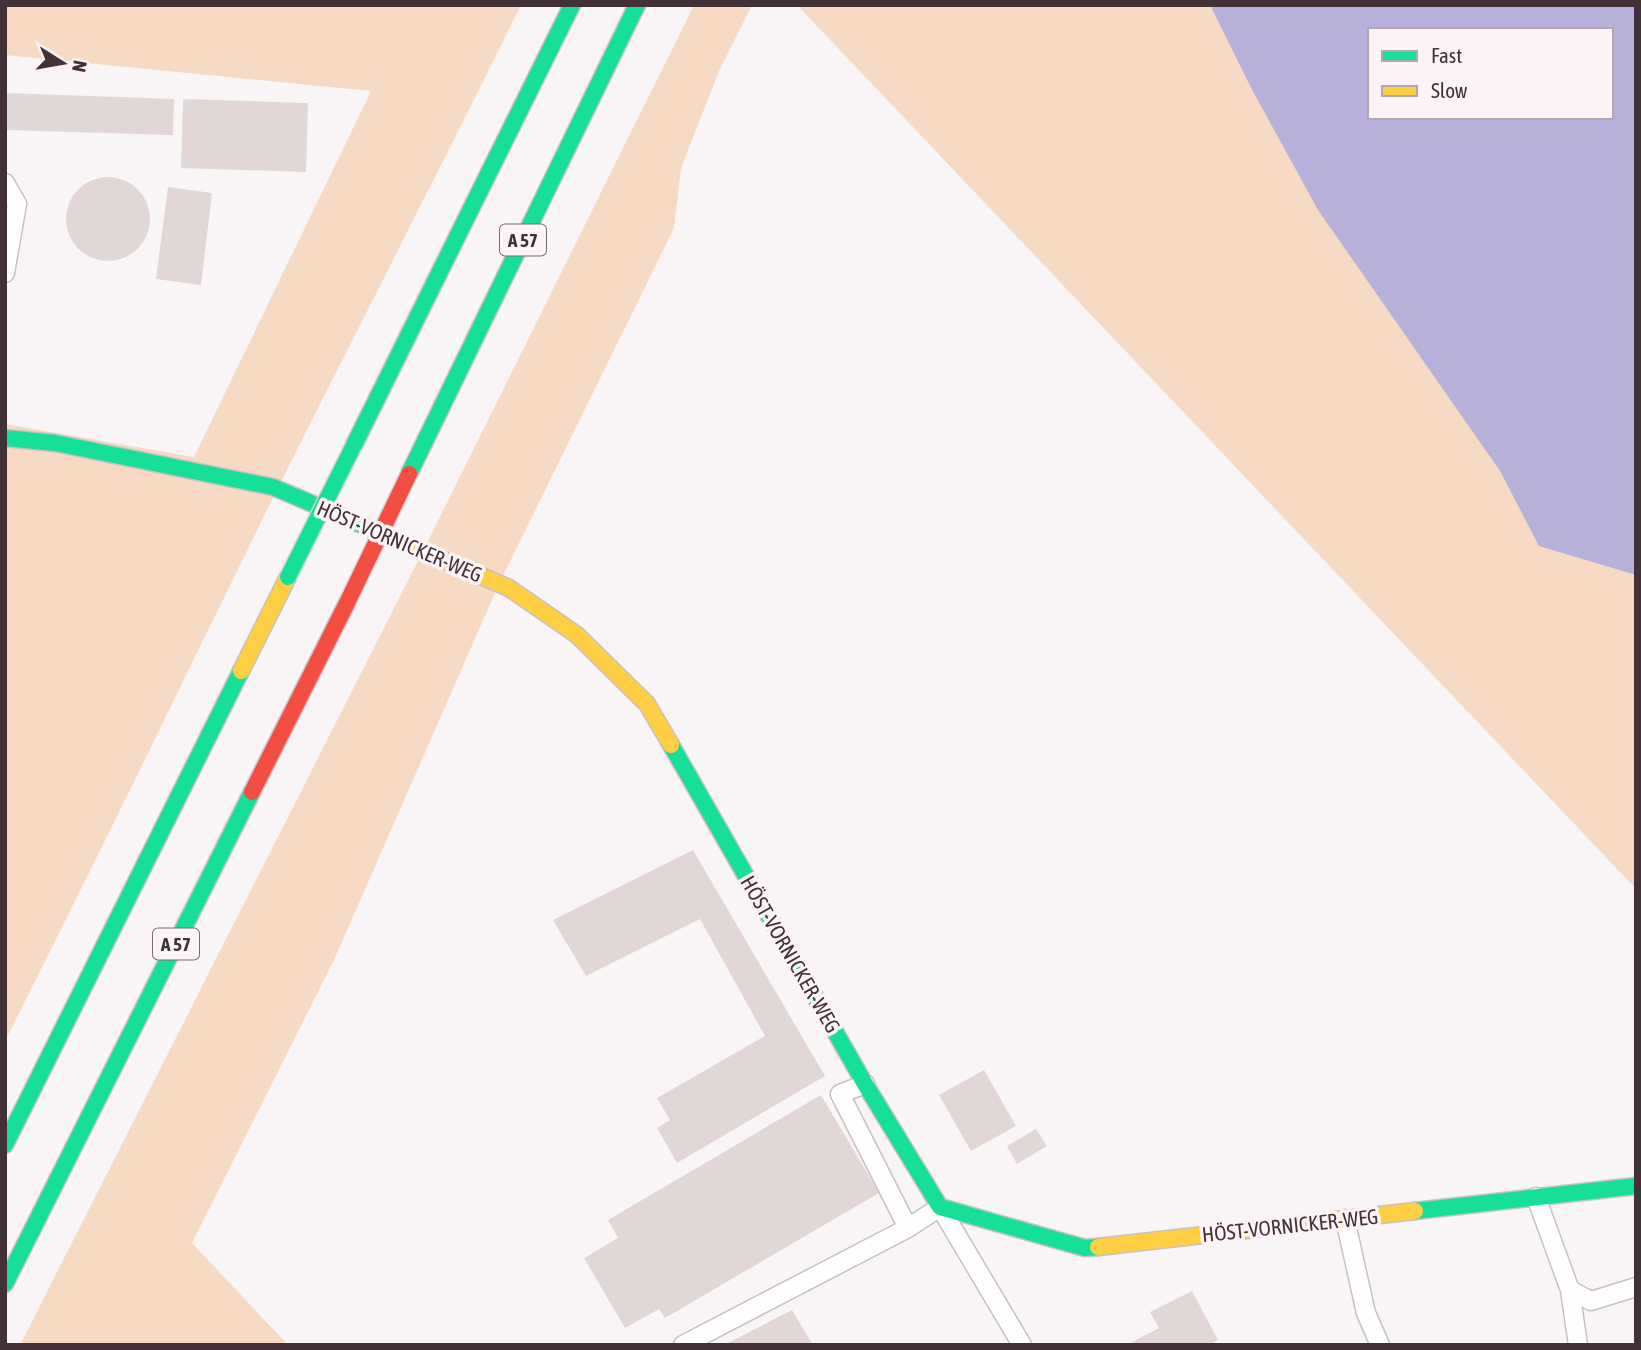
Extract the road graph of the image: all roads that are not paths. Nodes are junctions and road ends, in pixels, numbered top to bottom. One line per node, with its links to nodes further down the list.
1 (572, 5): 7 (main road, bridge)
2 (636, 5): 13 (main road, A 57, bridge)
3 (5, 183): 4 (lane)
4 (5, 272)
5 (5, 438): 6 (main road, HÖST-VORNICKER-WEG)
6 (865, 1084): 10 (main road, HÖST-VORNICKER-WEG); 12 (lane)
7 (5, 1145)
8 (1636, 1186): 9 (main road, HÖST-VORNICKER-WEG)
9 (1536, 1197): 11 (main road, HÖST-VORNICKER-WEG); 15 (lane)
10 (940, 1207): 11 (main road, HÖST-VORNICKER-WEG); 12 (lane); 17 (lane)
11 (1345, 1219): 18 (lane)
12 (908, 1228): 16 (lane)
13 (5, 1284)
14 (1636, 1287): 15 (lane)
15 (1570, 1290): 19 (lane)
16 (683, 1345)
17 (1022, 1345)
18 (1380, 1345)
19 (1578, 1345)

